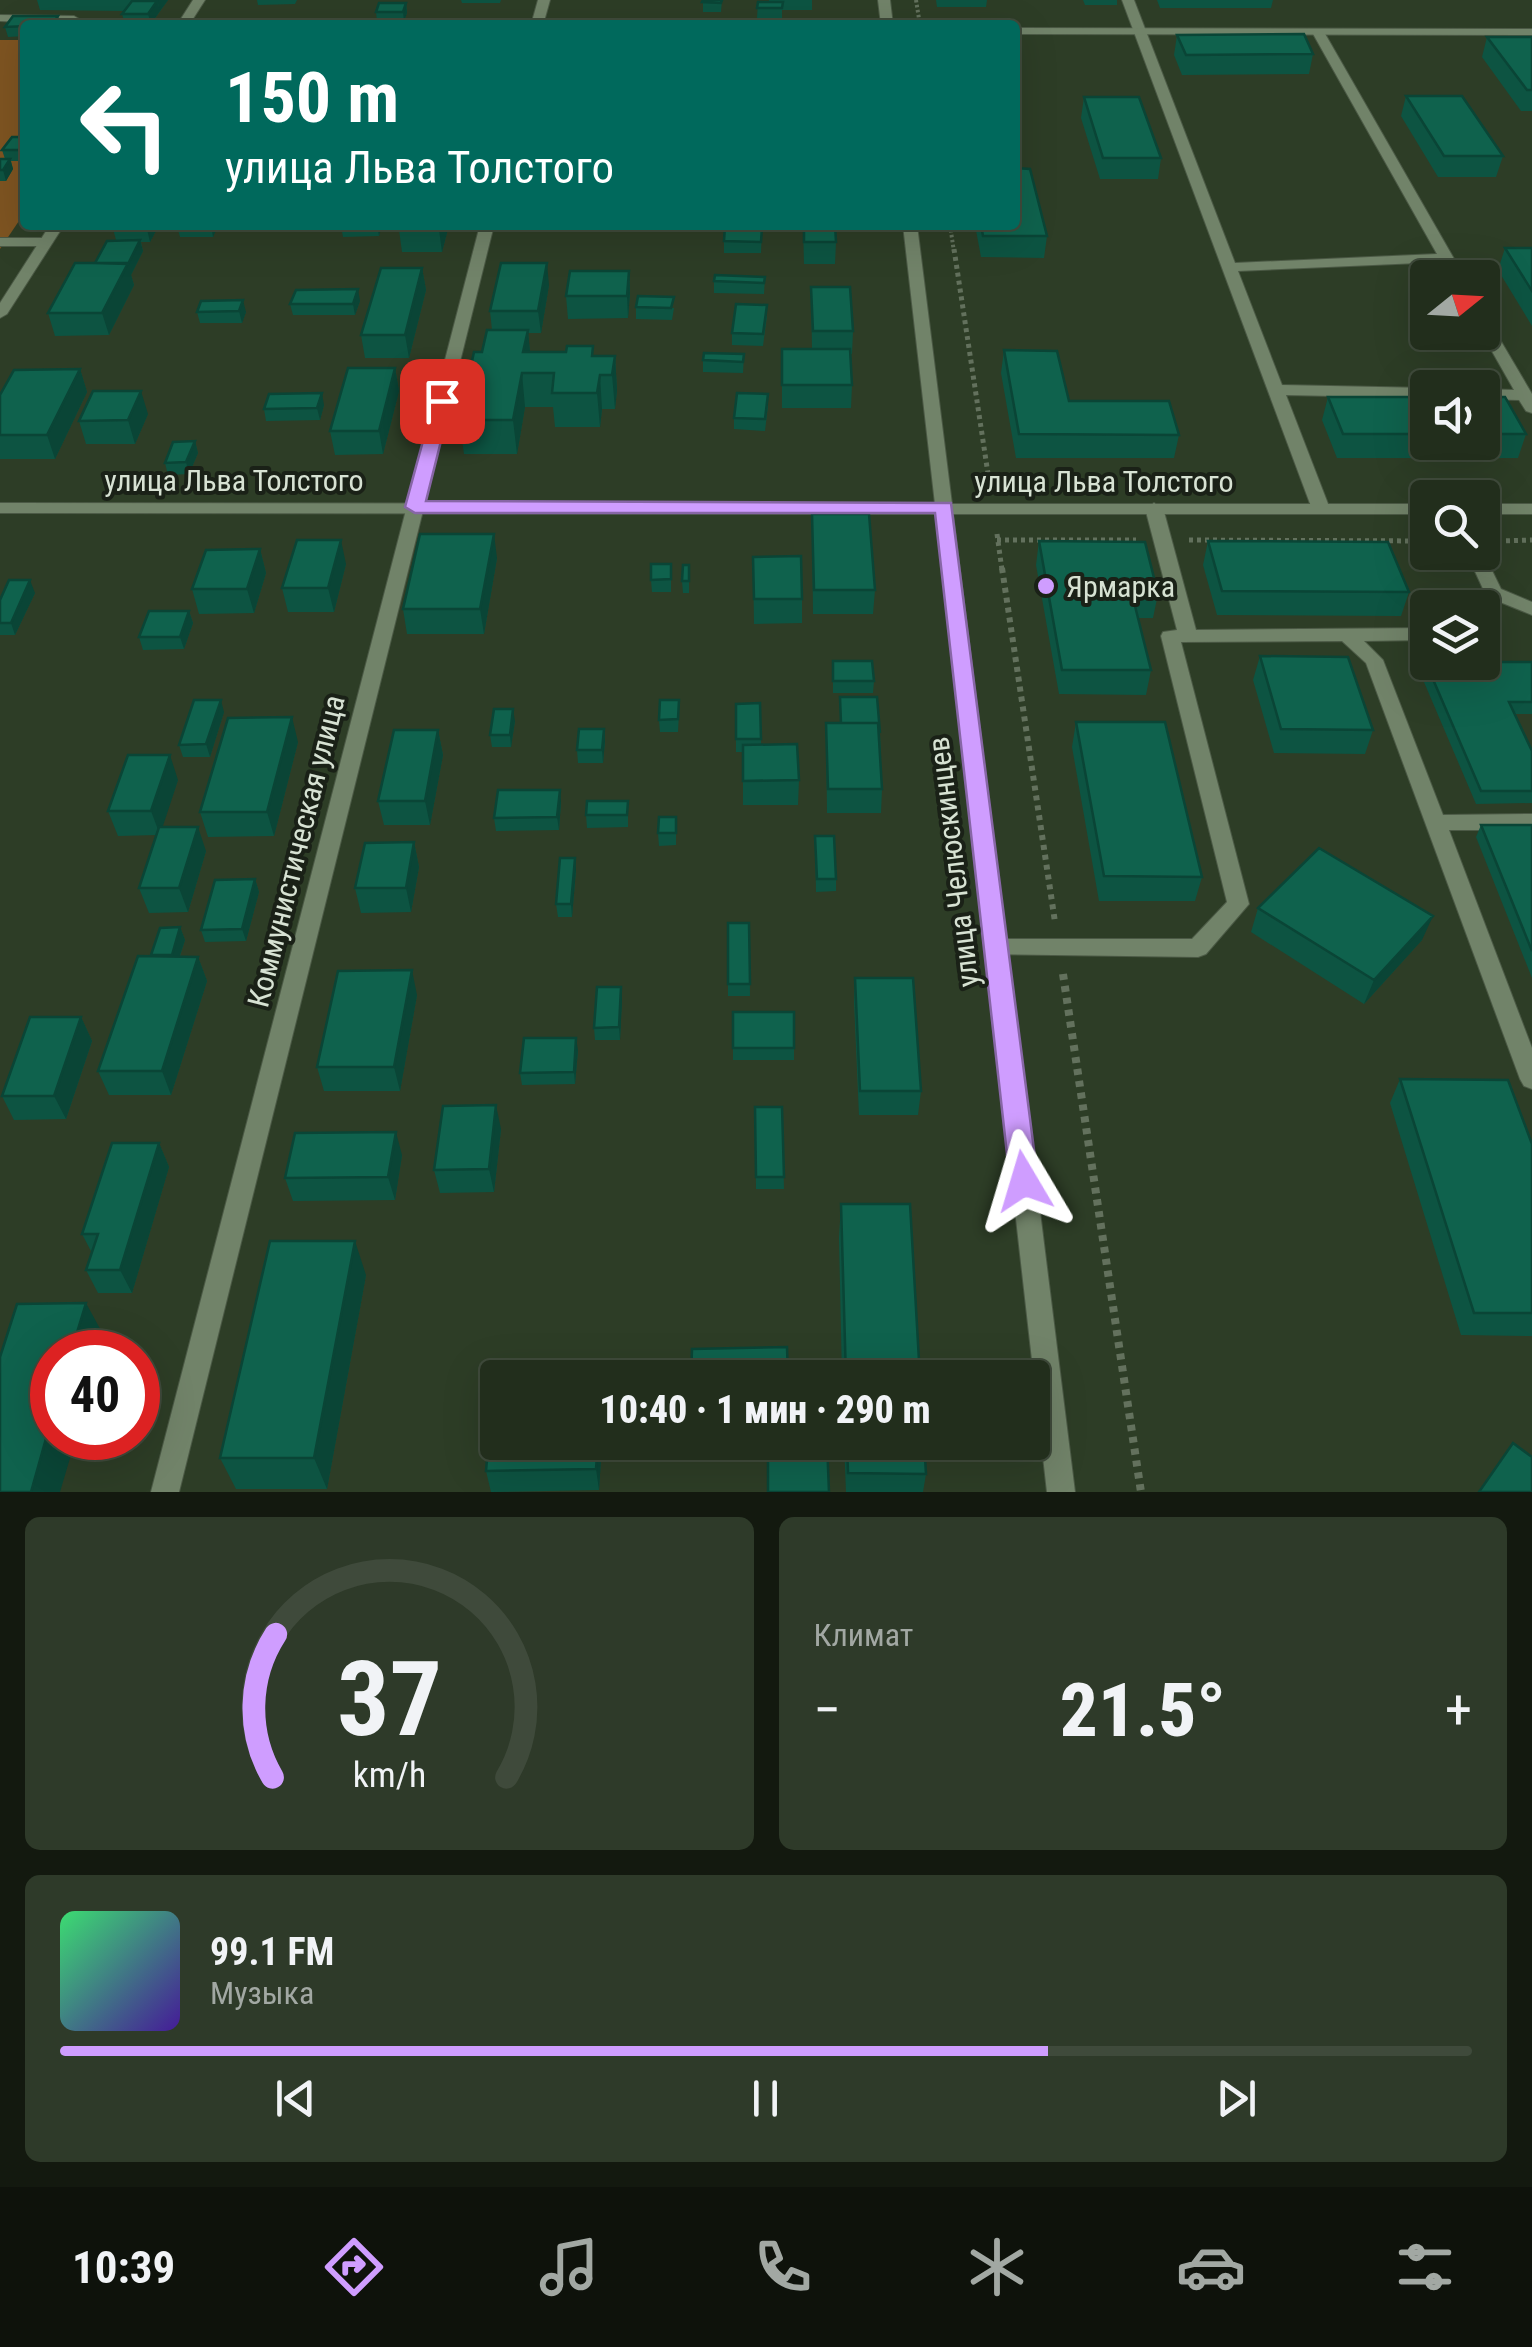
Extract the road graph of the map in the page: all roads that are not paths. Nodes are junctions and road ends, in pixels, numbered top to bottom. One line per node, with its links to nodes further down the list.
1 (1128, 0): 5 (street)
2 (0, 18): 3 (street)
3 (76, 20)
4 (1020, 31): 5 (street)
5 (1140, 31): 6 (street); 14 (street)
6 (1318, 32): 7 (street); 13 (street)
7 (1532, 32)
8 (54, 230): 12 (street)
9 (485, 230): 21 (street, Коммунистическая улица)
10 (911, 230): 23 (street, улица Челюскинцев)
11 (0, 242): 12 (street)
12 (46, 242): 15 (street)
13 (1446, 258): 14 (street)
14 (1230, 268): 17 (street)
15 (0, 314)
16 (1498, 350): 20 (street)
17 (1276, 390): 18 (street); 25 (street)
18 (1410, 393)
19 (1500, 397): 20 (street)
20 (1528, 402)
21 (415, 507): 22 (street, улица Льва Толстого); 23 (street, улица Льва Толстого); 38 (street, Коммунистическая улица)
22 (0, 508)
23 (944, 508): 24 (street, улица Льва Толстого); 36 (street, улица Челюскинцев)
24 (1154, 508): 25 (street, улица Льва Толстого); 32 (street)
25 (1321, 509): 26 (street, улица Льва Толстого)
26 (1410, 509)
27 (1500, 509): 28 (street)
28 (1532, 510)
29 (1500, 596): 30 (street)
30 (1532, 609)
31 (1410, 634): 33 (street)
32 (1188, 636): 33 (street); 36 (street)
33 (1349, 636): 35 (street)
34 (1532, 822): 35 (street)
35 (1435, 823): 37 (street)
36 (996, 948): 39 (street, улица Челюскинцев)
37 (1529, 1064)
38 (165, 1492)
39 (1061, 1492)

